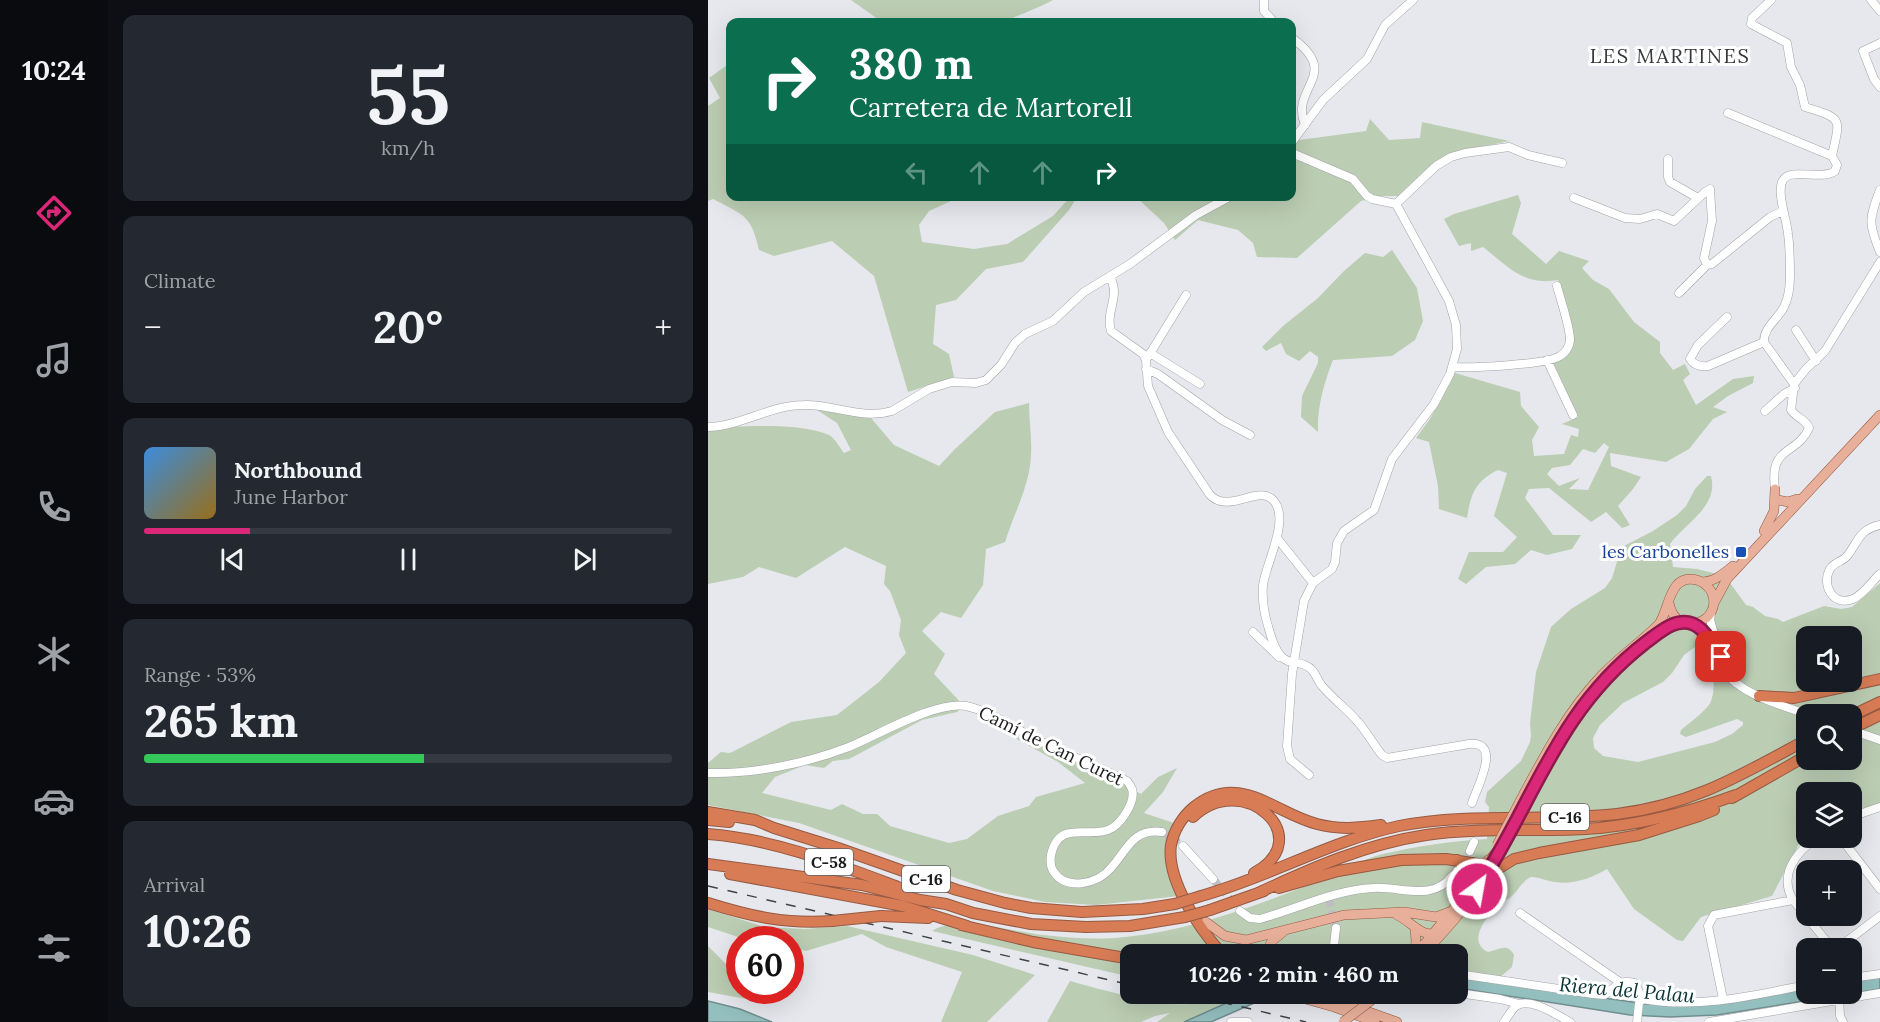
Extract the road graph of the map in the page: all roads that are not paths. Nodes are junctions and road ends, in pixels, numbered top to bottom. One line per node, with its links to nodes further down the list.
1 (1264, 0): 6 (street)
2 (1413, 0): 11 (street)
3 (1771, 0): 14 (street)
4 (1872, 0): 5 (street)
5 (1880, 10)
6 (1270, 18)
7 (1296, 41): 11 (street)
8 (1880, 43): 9 (street)
9 (1880, 87)
10 (1728, 113): 14 (street)
11 (1305, 124): 12 (street)
12 (1296, 137)
13 (1296, 155): 21 (street)
14 (1832, 156): 22 (street)
15 (1668, 159): 19 (street)
16 (1562, 163): 21 (street)
17 (1880, 190): 23 (street)
18 (1574, 198): 19 (street)
19 (1698, 198): 25 (street)
20 (1222, 201): 26 (street)
21 (1396, 204): 36 (street)
22 (1783, 211): 25 (street); 32 (street)
23 (1880, 252)
24 (1880, 262): 35 (street)
25 (1707, 265): 28 (street)
26 (1110, 277): 33 (street); 43 (street)
27 (1557, 286): 34 (street)
28 (1679, 293)
29 (1186, 295): 33 (street)
30 (1727, 318): 32 (street)
31 (1796, 330): 35 (street)
32 (1764, 342): 39 (street)
33 (1148, 357): 37 (street); 38 (street)
34 (1547, 360): 36 (street); 41 (street)
35 (1816, 360): 39 (street)
36 (1452, 367): 56 (street)
37 (1146, 369): 44 (street); 53 (street)
38 (1200, 384)
39 (1795, 386): 40 (street); 46 (street)
40 (1765, 411)
41 (1573, 415)
42 (1880, 415): 45 (main road)
43 (708, 427)
44 (1250, 435)
45 (1838, 459): 47 (main road); 50 (main road)
46 (1775, 489): 48 (main road); 52 (main road)
47 (1797, 499): 48 (main road); 49 (main road)
48 (1778, 500): 49 (main road)
49 (1785, 511): 50 (main road); 52 (main road)
50 (1779, 525): 58 (main road)
51 (1880, 525): 54 (street)
52 (1764, 531): 55 (main road)
53 (1277, 537): 56 (street); 62 (street)
54 (1880, 574)
55 (1701, 582): 57 (main road); 58 (main road)
56 (1313, 583): 63 (street)
57 (1669, 603): 59 (main road); 80 (main road)
58 (1712, 608): 60 (main road); 64 (street)
59 (1682, 622): 60 (main road); 80 (main road)
60 (1693, 624): 64 (street)
61 (1253, 632): 62 (street)
62 (1286, 660): 63 (street)
63 (1294, 662): 77 (street); 79 (street)
64 (1720, 665): 66 (street)
65 (1880, 679): 66 (highway)
66 (1759, 696): 68 (street)
67 (1880, 702): 69 (highway)
68 (1796, 710)
69 (1862, 711)
70 (1880, 715): 71 (highway)
71 (1862, 724)
72 (1862, 733): 73 (street)
73 (1880, 740)
74 (1796, 746): 85 (highway, C-16)
75 (1796, 762): 78 (highway, C-16)
76 (708, 773): 87 (street, Camí de Can Curet)
77 (1309, 776)
78 (1736, 795): 101 (highway); 103 (highway, C-16)
79 (1472, 802)
80 (1522, 803): 90 (main road, bridge)
81 (1880, 807): 83 (street)
82 (708, 812): 86 (highway, C-16)
83 (1862, 813)
84 (708, 820): 86 (highway)
85 (1423, 823): 104 (highway, C-16); 122 (highway)
86 (774, 828): 104 (highway, C-16, bridge)
87 (1162, 832)
88 (708, 834): 107 (highway, C-58)
89 (1474, 842): 94 (street)
90 (1500, 845): 97 (highway); 101 (main road)
91 (1183, 846): 100 (street)
92 (1805, 848): 105 (street)
93 (1848, 848): 102 (street)
94 (1470, 851)
95 (1457, 860): 97 (highway); 101 (highway); 103 (highway)
96 (708, 864): 107 (highway, C-16)
97 (1484, 865): 101 (main road)
98 (708, 869): 115 (highway)
99 (1452, 876): 108 (street)
100 (1213, 879)
101 (1474, 887): 111 (main road)
102 (1880, 889)
103 (1258, 892): 107 (highway, C-16, bridge)
104 (1201, 896): 114 (highway)
105 (1792, 900): 120 (street); 139 (street)
106 (708, 903): 115 (highway, bridge)
107 (946, 904)
108 (1240, 911)
109 (1393, 913): 112 (main road); 116 (main road); 117 (main road)
110 (1520, 913): 134 (street)
111 (1454, 915): 112 (main road); 119 (main road); 129 (main road)
112 (1424, 916): 119 (main road)
113 (1880, 916): 121 (street)
114 (1206, 922): 116 (main road); 123 (highway)
115 (967, 926): 130 (highway)
116 (1293, 927): 124 (main road)
117 (1415, 927): 119 (main road); 126 (main road)
118 (1336, 928): 125 (street)
119 (1434, 934): 127 (main road); 128 (main road)
120 (1824, 938)
121 (1851, 938)
122 (1214, 944)
123 (1222, 944)
124 (1270, 944)
125 (1334, 944)
126 (1416, 944)
127 (1424, 944)
128 (1429, 944)
129 (1432, 944)
130 (1120, 957)
131 (1880, 974): 133 (street)
132 (1468, 975): 134 (street)
133 (1862, 976)
134 (1621, 983): 140 (street)
135 (1796, 987): 139 (street)
136 (1880, 993): 138 (street)
137 (1468, 994): 145 (street)
138 (1862, 995)
139 (1724, 999): 140 (street)
140 (1641, 1001): 149 (street)
141 (1320, 1004): 154 (main road)
142 (1347, 1004): 155 (main road)
143 (1360, 1004): 152 (main road, bridge)
144 (1367, 1004): 153 (main road, bridge)
145 (1519, 1004): 156 (street); 157 (street)
146 (1802, 1004): 148 (street)
147 (1839, 1004): 161 (street)
148 (1755, 1013): 158 (street); 160 (street)
149 (1637, 1020)
150 (1231, 1022): 151 (street)
151 (1248, 1022)
152 (1337, 1022)
153 (1343, 1022)
154 (1375, 1022)
155 (1397, 1022)
156 (1504, 1022)
157 (1570, 1022)
158 (1709, 1022)
159 (1722, 1022): 160 (street)
160 (1747, 1022)
161 (1843, 1022)

